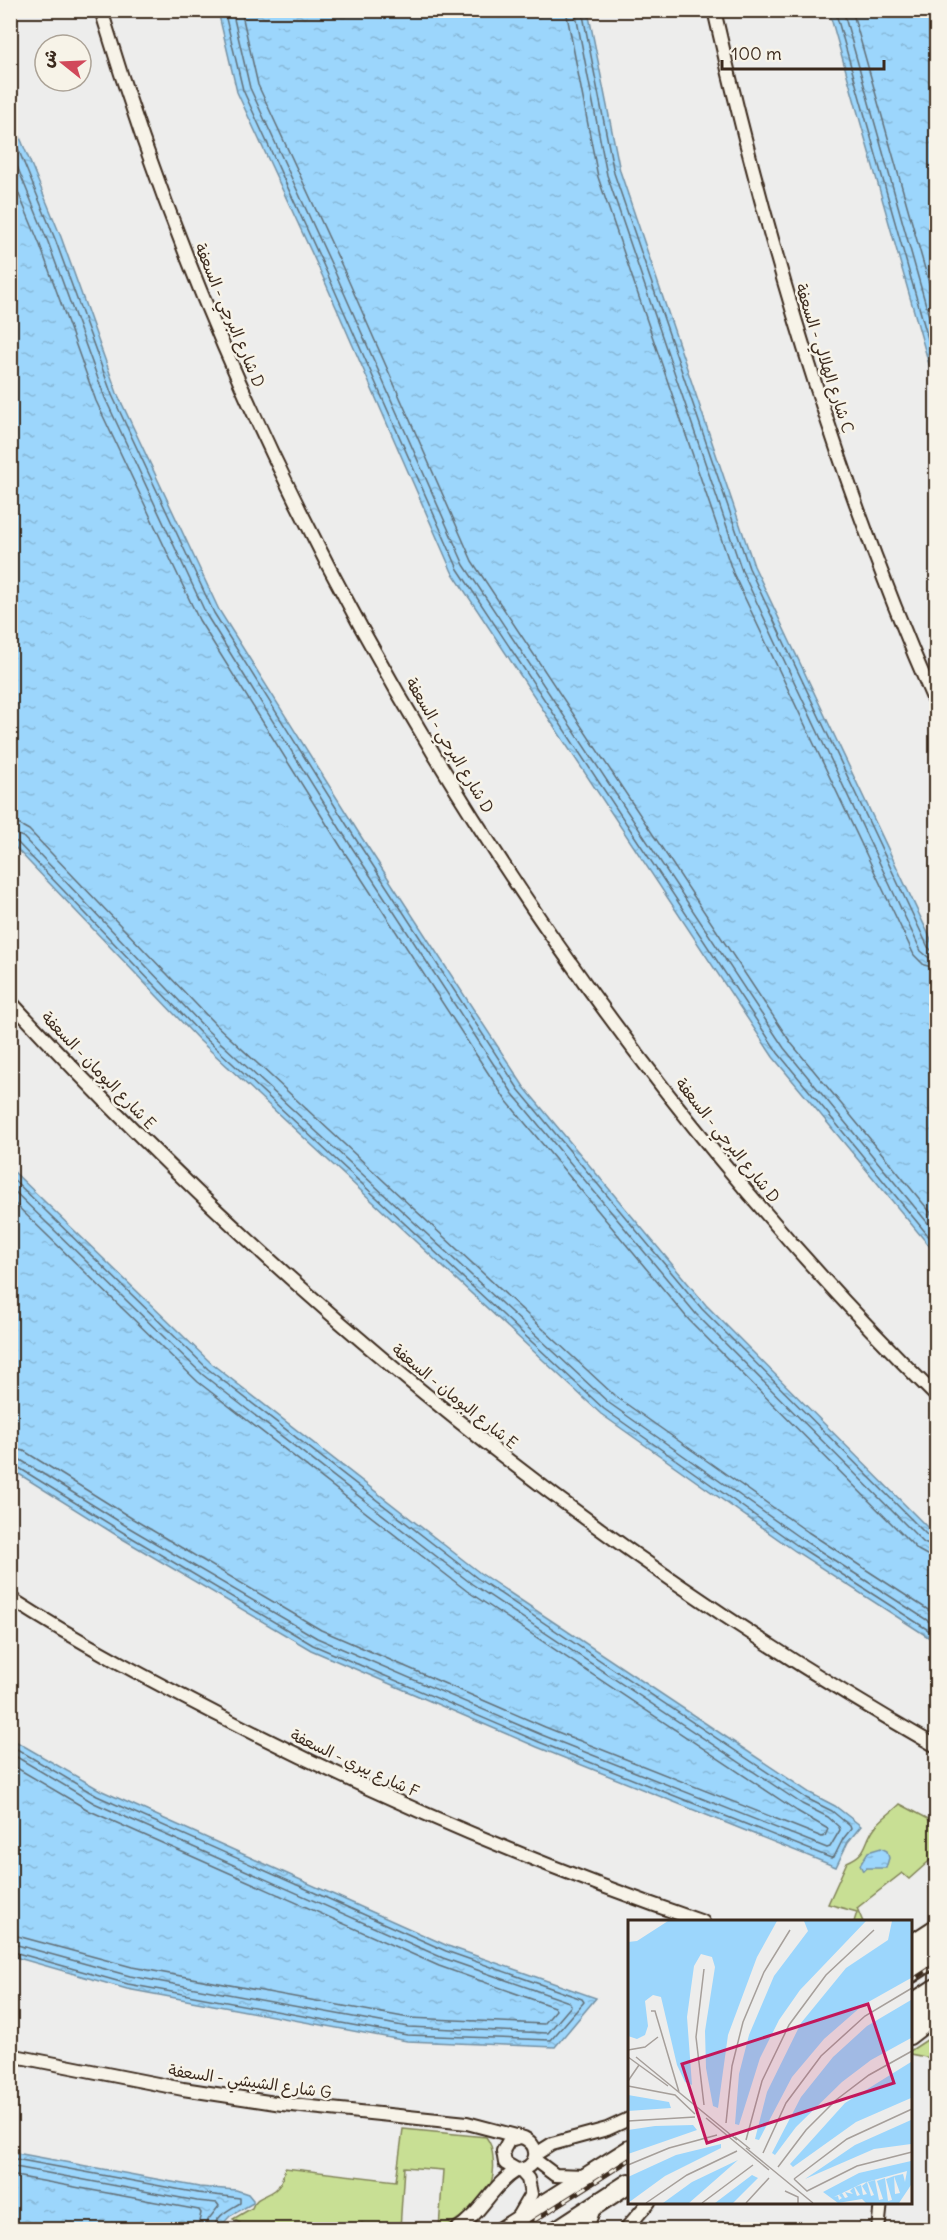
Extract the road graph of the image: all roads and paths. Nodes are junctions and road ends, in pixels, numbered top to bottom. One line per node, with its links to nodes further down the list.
1 (100, 10): 5 (street, شارع البرحي - السعفة D)
2 (714, 10): 3 (street, شارع الهلالي - السعفة C)
3 (936, 705)
4 (10, 1001): 7 (street, شارع البومان - السعفة E)
5 (936, 1396)
6 (10, 1598): 8 (street, شارع يبري - السعفة F)
7 (936, 1746)
8 (697, 1920)
9 (936, 1925): 11 (street)
10 (936, 1936): 12 (main road)
11 (911, 1941)
12 (911, 1953)
13 (936, 1957): 14 (main road)
14 (911, 1973)
15 (936, 1988): 16 (main road)
16 (911, 2004)
17 (936, 2007): 19 (main road)
18 (936, 2018): 20 (street)
19 (911, 2023)
20 (911, 2037)
21 (10, 2055): 23 (street, شارع الشيشي - السعفة G)
22 (628, 2119): 25 (street)
23 (487, 2128): 24 (street, شارع الشيشي - السعفة G); 27 (street)
24 (524, 2138): 25 (street, شارع الشيشي - السعفة G); 27 (street); 28 (street)
25 (558, 2142): 28 (street)
26 (628, 2152): 30 (main road)
27 (504, 2153): 29 (street); 32 (street)
28 (535, 2157): 29 (street); 30 (street)
29 (519, 2170): 32 (street); 36 (street)
30 (589, 2176): 36 (main road)
31 (628, 2184): 35 (main road)
32 (492, 2194): 37 (street)
33 (647, 2204): 40 (street)
34 (881, 2204): 41 (street)
35 (595, 2206): 38 (main road); 39 (street)
36 (508, 2226)
37 (456, 2229)
38 (557, 2229)
39 (586, 2229)
40 (625, 2229)
41 (878, 2229)

